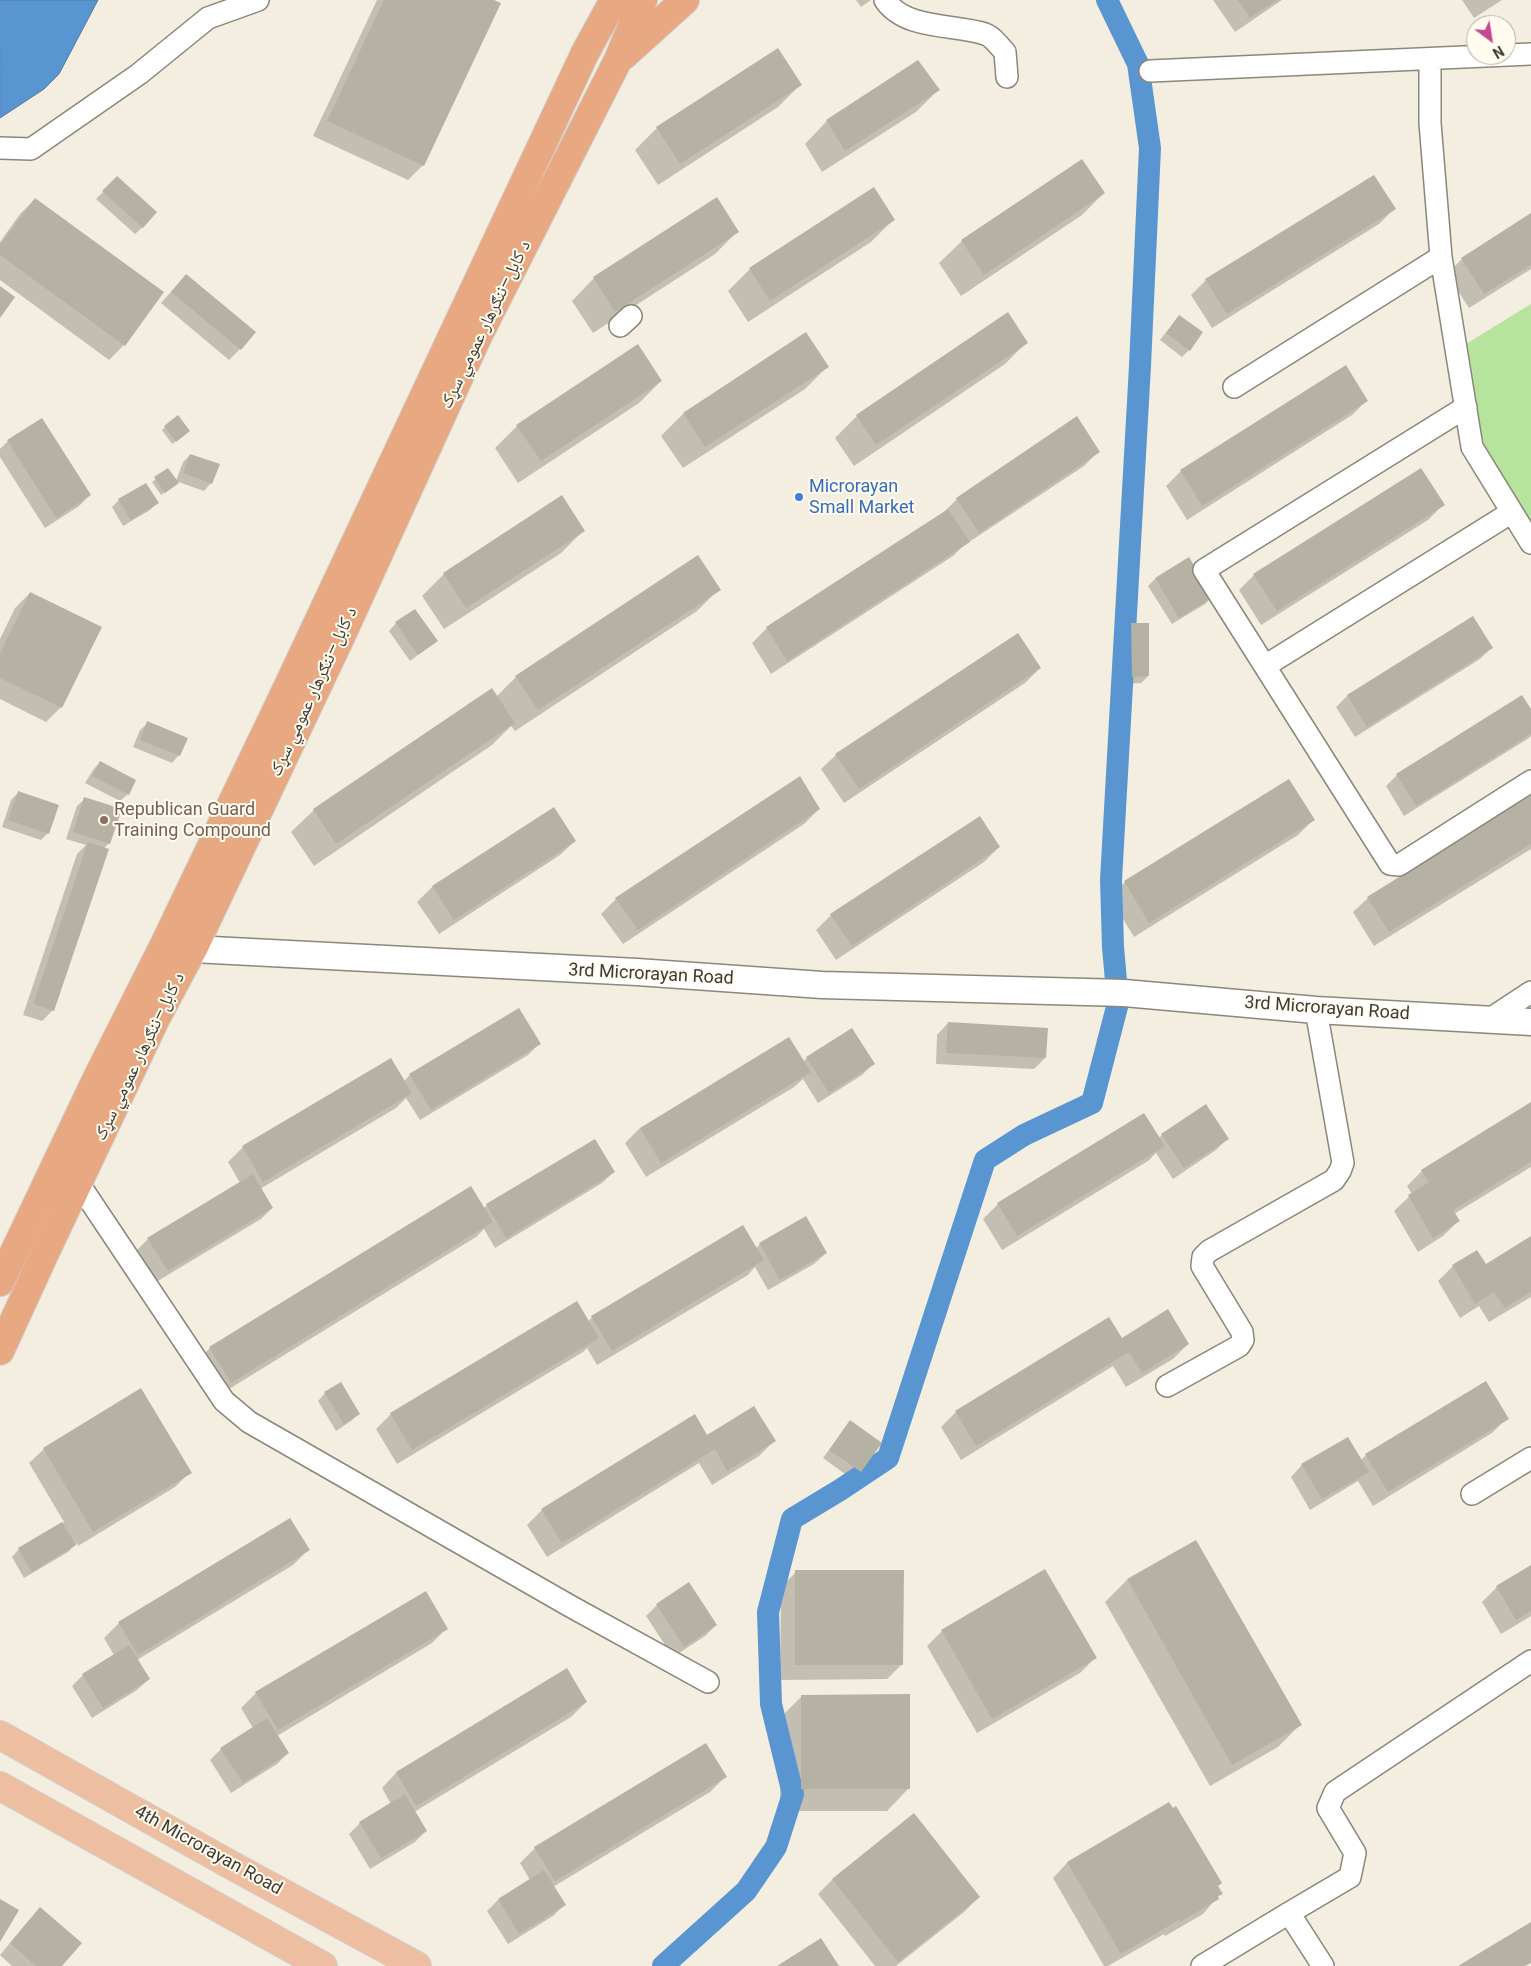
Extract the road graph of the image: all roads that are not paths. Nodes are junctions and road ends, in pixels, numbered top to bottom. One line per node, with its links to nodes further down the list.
1 (258, 0): 13 (street)
2 (597, 0): 7 (highway)
3 (614, 0): 7 (highway, د کابل–ننګرهار عمومي سړک)
4 (643, 0): 10 (highway, د کابل–ننګرهار عمومي سړک)
5 (685, 0): 10 (highway)
6 (885, 0): 12 (street)
7 (585, 54): 27 (highway, د کابل–ننګرهار عمومي سړک)
8 (1531, 54): 9 (street)
9 (1430, 59): 11 (street); 14 (street)
10 (618, 60): 21 (highway, د کابل–ننګرهار عمومي سړک)
11 (1150, 71)
12 (1007, 77)
13 (0, 148)
14 (1441, 257): 15 (street); 16 (street)
15 (1234, 387)
16 (1466, 407): 17 (street); 19 (street)
17 (1512, 512): 18 (street); 19 (street)
18 (1531, 543)
19 (1265, 666): 20 (street)
20 (1531, 782)
21 (193, 948): 23 (street, 3rd Microrayan Road); 26 (highway, د کابل–ننګرهار عمومي سړک)
22 (1531, 992): 24 (street)
23 (1316, 1010): 24 (street, 3rd Microrayan Road); 29 (street)
24 (1490, 1019): 25 (street, 3rd Microrayan Road)
25 (1531, 1022)
26 (79, 1184): 28 (highway, د کابل–ننګرهار عمومي سړک); 33 (street)
27 (0, 1282)
28 (0, 1351)
29 (1167, 1386)
30 (1531, 1458): 31 (street)
31 (1472, 1494)
32 (1531, 1661): 36 (street)
33 (708, 1682)
34 (0, 1735): 38 (main road, 4th Microrayan Road)
35 (0, 1786): 37 (main road)
36 (1289, 1913): 39 (street); 40 (street)
37 (323, 1966)
38 (417, 1966)
39 (1202, 1966)
40 (1322, 1966)

